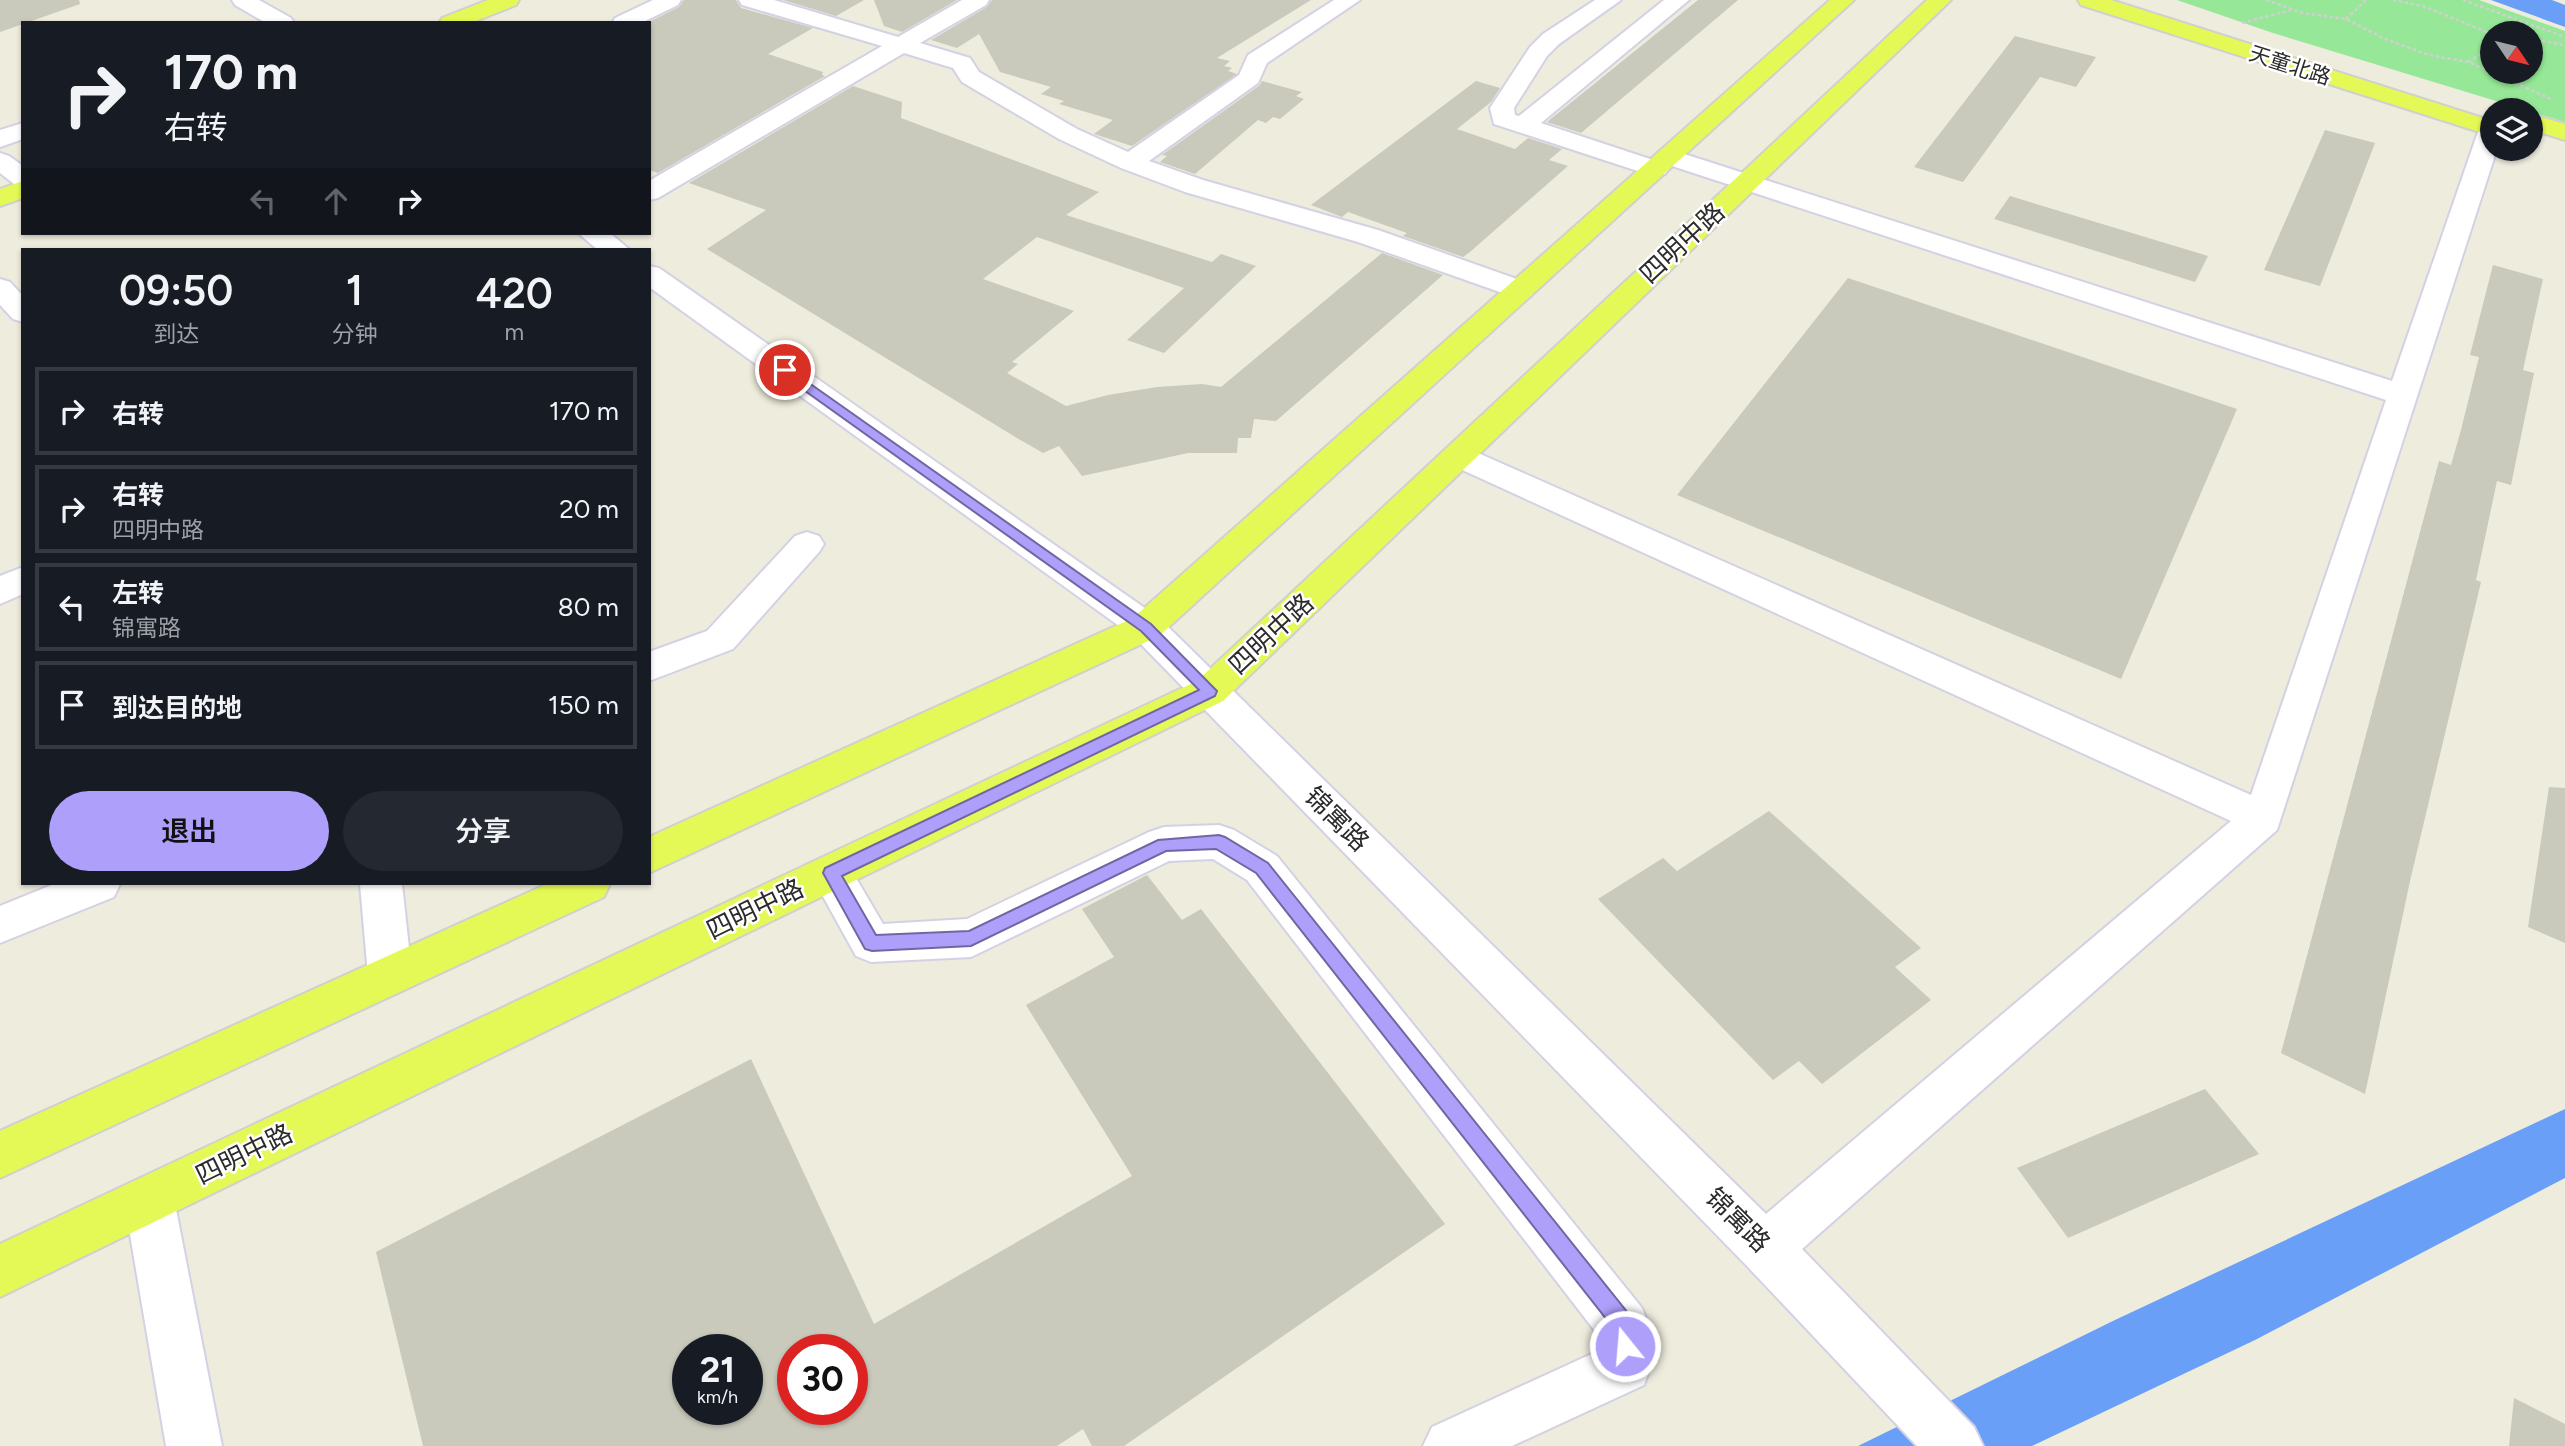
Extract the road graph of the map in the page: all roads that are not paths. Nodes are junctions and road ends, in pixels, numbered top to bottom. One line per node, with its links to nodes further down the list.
1 (243, 0): 13 (street)
2 (508, 0): 14 (main road)
3 (670, 0): 15 (street)
4 (750, 0): 16 (street)
5 (978, 0): 16 (street)
6 (1349, 0): 28 (street)
7 (1610, 0): 18 (street)
8 (1678, 0): 18 (street)
9 (1843, 0): 29 (main road)
10 (1940, 0): 31 (main road, 四明中路)
11 (2089, 0): 19 (main road, 天童北路)
12 (2140, 0): 17 (main road)
13 (280, 21)
14 (455, 21)
15 (627, 21)
16 (901, 45): 28 (street); 33 (street)
17 (2480, 105)
18 (1523, 125): 29 (street)
19 (2480, 125)
20 (2543, 125): 22 (main road)
21 (21, 131): 23 (street)
22 (2565, 132)
23 (0, 139)
24 (2543, 145): 25 (main road)
25 (2565, 151)
26 (0, 161): 30 (street)
27 (2481, 161): 41 (street)
28 (1130, 163): 39 (street)
29 (1662, 163): 31 (street); 39 (main road)
30 (21, 177)
31 (1747, 182): 41 (street); 42 (main road, 四明中路)
32 (21, 190): 34 (main road)
33 (651, 191)
34 (0, 198)
35 (595, 235): 36 (street)
36 (614, 248)
37 (651, 275): 46 (street, 锦寓路)
38 (0, 288): 40 (street)
39 (1521, 290): 46 (main road)
40 (21, 311)
41 (2403, 395): 49 (street)
42 (1458, 456): 48 (main road, 四明中路); 49 (street)
43 (807, 544): 47 (street)
44 (21, 580): 45 (street)
45 (0, 591)
46 (1146, 627): 48 (street, 锦寓路); 50 (main road)
47 (651, 666)
48 (1210, 691): 51 (main road, 四明中路); 59 (street, 锦寓路)
49 (2263, 818): 59 (street)
50 (651, 855)
51 (831, 873): 58 (main road, 四明中路); 62 (street)
52 (97, 885): 55 (street)
53 (381, 885): 56 (street)
54 (587, 885): 56 (main road)
55 (0, 925)
56 (390, 975): 57 (main road)
57 (0, 1155)
58 (149, 1199): 60 (main road, 四明中路); 61 (street)
59 (1765, 1248): 63 (street, 锦寓路)
60 (0, 1271)
61 (194, 1446)
62 (1451, 1446)
63 (1955, 1446)

